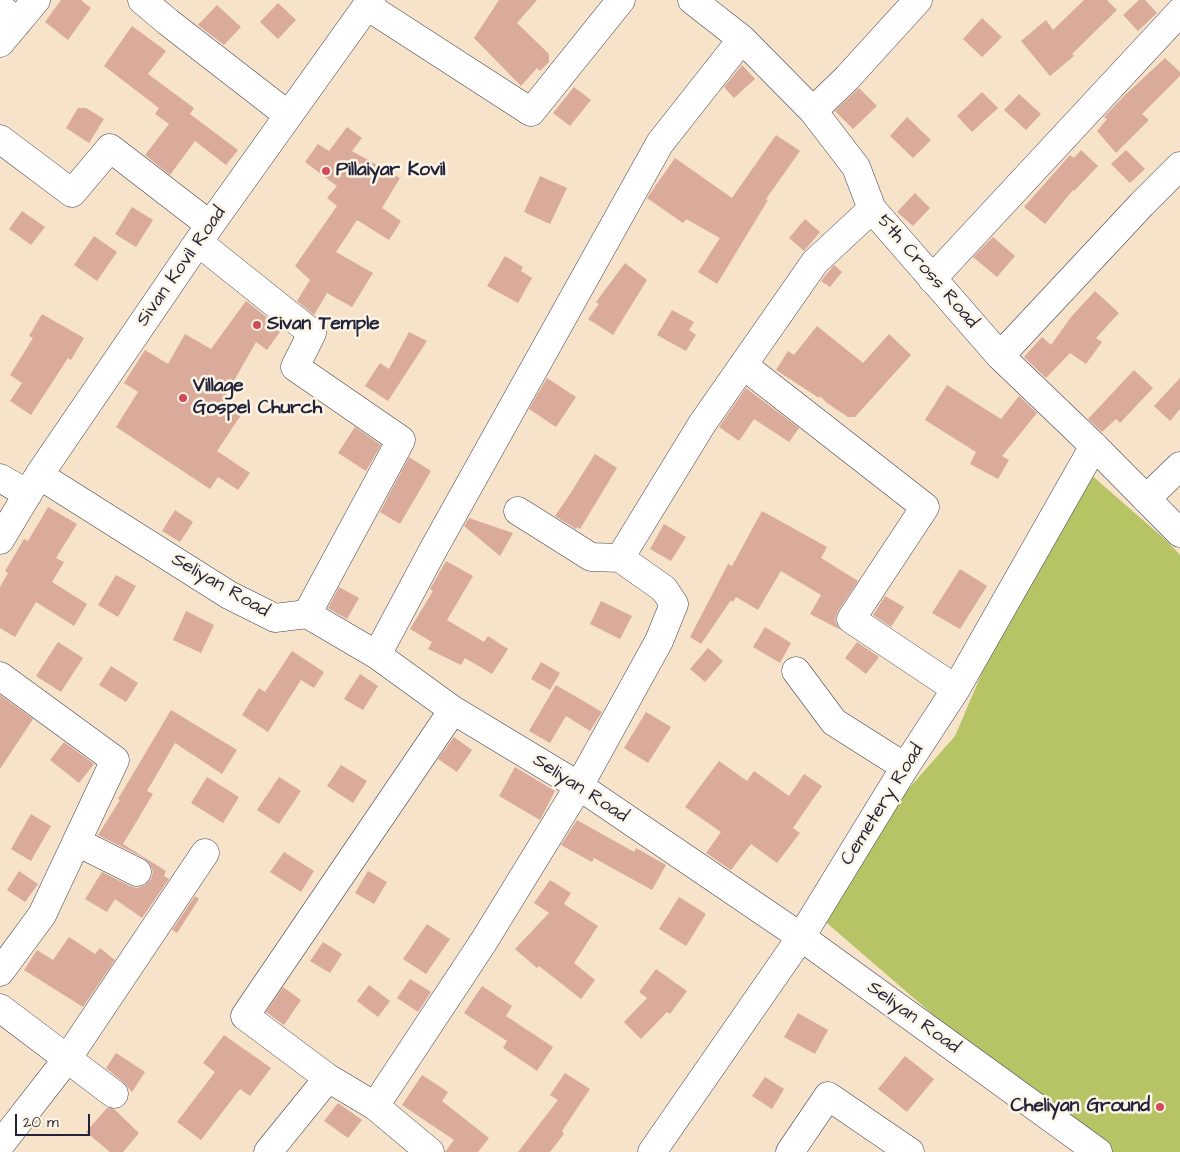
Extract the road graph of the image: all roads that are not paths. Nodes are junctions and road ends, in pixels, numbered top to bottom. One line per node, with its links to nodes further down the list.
1 (36, 0): 8 (street)
2 (142, 0): 11 (street)
3 (621, 0): 6 (street)
4 (692, 0): 9 (street, 5th Cross Road)
5 (918, 0): 10 (street)
6 (369, 3): 11 (street, Sivan Kovil Road)
7 (1180, 12): 16 (street)
8 (6, 25)
9 (742, 39): 10 (street, 5th Cross Road); 29 (street)
10 (813, 111): 14 (street, 5th Cross Road)
11 (288, 115): 15 (street, Sivan Kovil Road)
12 (0, 139): 15 (street)
13 (1178, 171): 17 (street)
14 (872, 210): 16 (street, 5th Cross Road); 18 (street)
15 (204, 234): 22 (street, Sivan Kovil Road); 28 (street)
16 (932, 279): 17 (street, 5th Cross Road)
17 (1000, 356): 19 (street, 5th Cross Road)
18 (743, 366): 27 (street); 32 (street)
19 (1094, 446): 23 (street, 5th Cross Road); 32 (street, Cemetery Road)
20 (1180, 466): 23 (street)
21 (0, 478): 22 (street, Seliyan Road)
22 (33, 484): 26 (street, Sivan Kovil Road); 28 (street, Seliyan Road)
23 (1146, 499): 25 (street, 5th Cross Road)
24 (518, 511): 27 (street)
25 (1180, 533)
26 (0, 540)
27 (620, 558): 35 (street)
28 (307, 614): 29 (street, Seliyan Road)
29 (377, 655): 33 (street, Seliyan Road)
30 (796, 671): 34 (street)
31 (0, 676): 36 (street)
32 (956, 689): 34 (street, Cemetery Road)
33 (453, 710): 35 (street, Seliyan Road); 43 (street)
34 (905, 767): 39 (street, Cemetery Road)
35 (579, 786): 39 (street, Seliyan Road); 45 (street)
36 (78, 842): 38 (street); 40 (street)
37 (206, 853): 42 (street)
38 (137, 872)
39 (801, 937): 49 (street, Cemetery Road); 52 (street, Seliyan Road)
40 (0, 972)
41 (0, 1008): 42 (street)
42 (67, 1059): 44 (street); 46 (street)
43 (328, 1078): 45 (street); 47 (street)
44 (114, 1094)
45 (375, 1106): 48 (street)
46 (0, 1145)
47 (268, 1152)
48 (430, 1152)
49 (652, 1152)
50 (790, 1152): 51 (street)
51 (910, 1152)
52 (1098, 1152)

